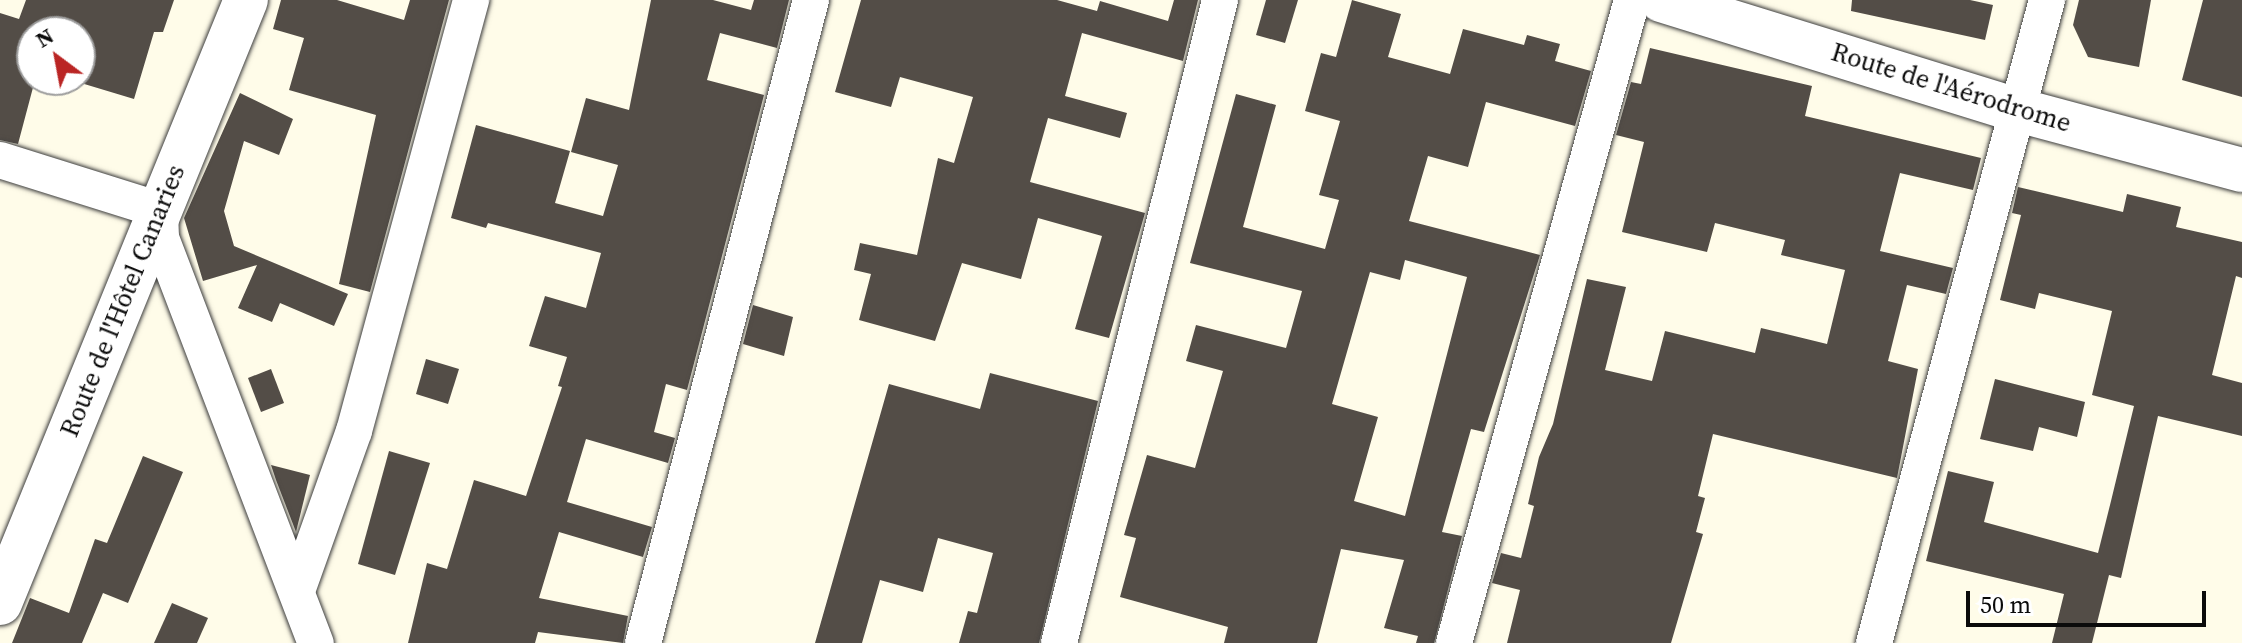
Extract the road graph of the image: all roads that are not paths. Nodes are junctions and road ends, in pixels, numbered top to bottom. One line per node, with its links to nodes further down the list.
1 (246, 0): 11 (street, Route de l'Hôtel Canaries)
2 (471, 0): 12 (street)
3 (811, 0): 15 (street)
4 (1220, 0): 16 (street)
5 (1632, 0): 17 (street)
6 (1661, 0): 8 (street, Route de l'Aérodrome)
7 (2047, 0): 8 (street)
8 (2014, 109): 10 (street, Route de l'Aérodrome); 18 (street)
9 (0, 160): 11 (street)
10 (2242, 170)
11 (160, 210): 12 (street); 13 (street, Route de l'Hôtel Canaries)
12 (297, 591): 14 (street)
13 (0, 603)
14 (316, 643)
15 (643, 643)
16 (1059, 643)
17 (1454, 643)
18 (1874, 643)

